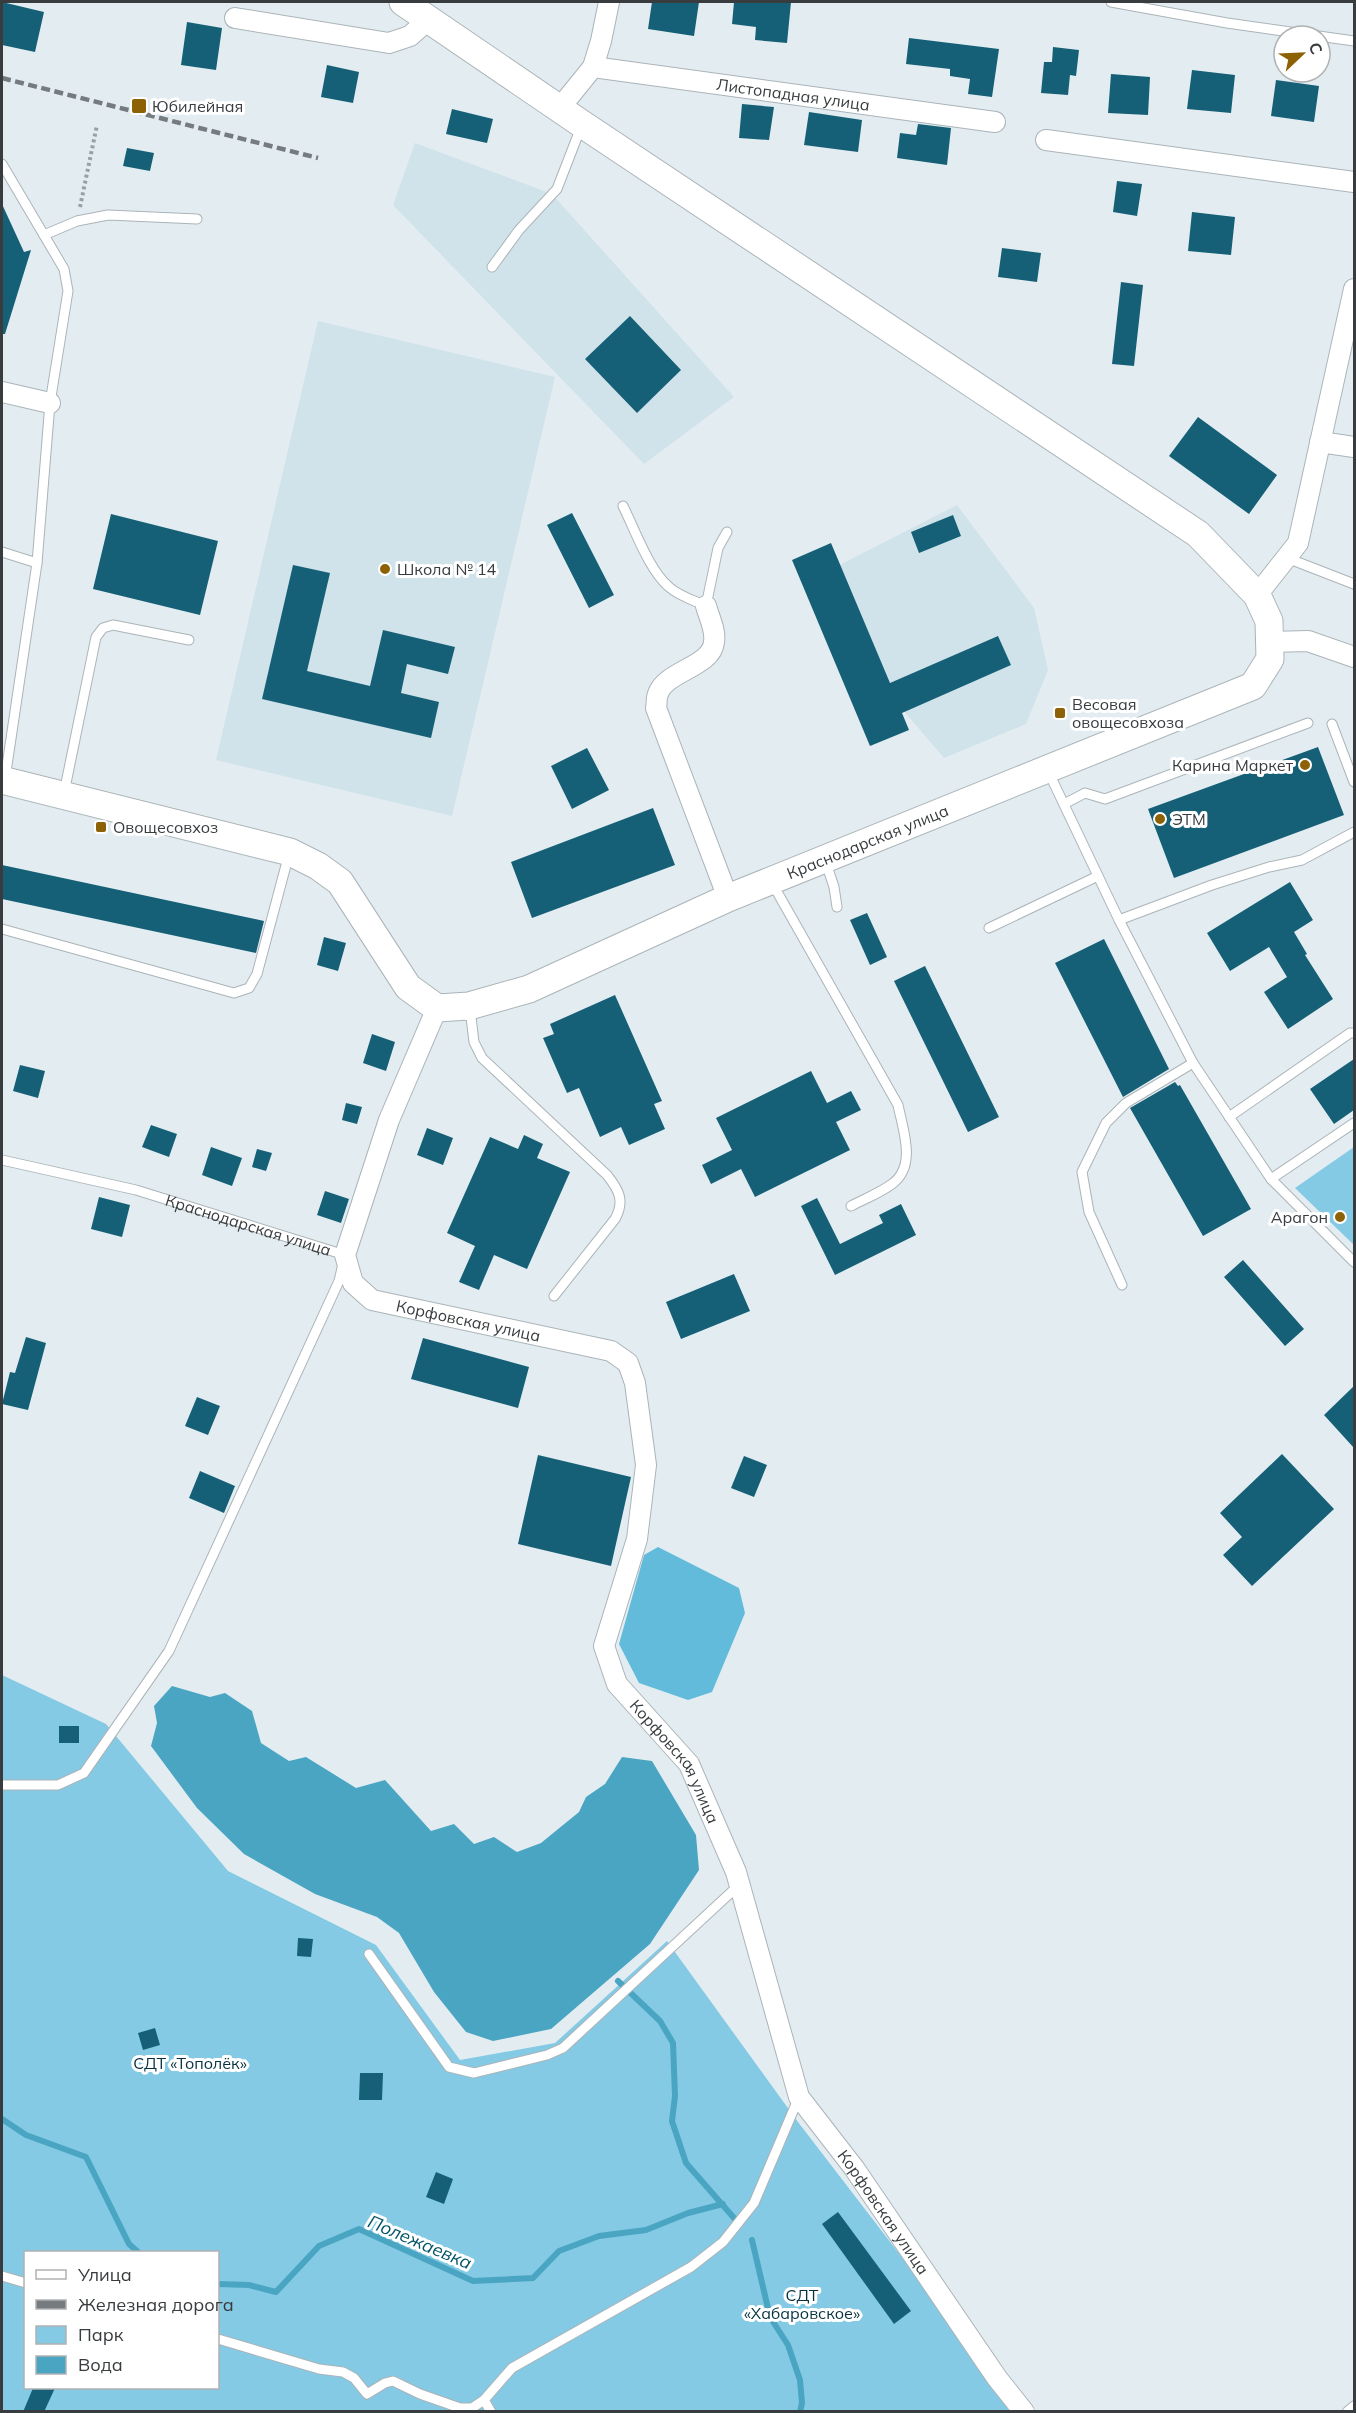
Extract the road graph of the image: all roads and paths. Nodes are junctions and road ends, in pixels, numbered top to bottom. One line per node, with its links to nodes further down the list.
1 (402, 2): 5 (street)
2 (609, 2): 7 (street)
3 (1110, 2): 6 (lane)
4 (235, 18): 5 (street)
5 (429, 19): 8 (street)
6 (1354, 41)
7 (593, 68): 8 (street); 9 (street, Листопадная улица)
8 (559, 109): 10 (street)
9 (995, 122)
10 (582, 124): 18 (lane); 30 (street)
11 (97, 125): 16 (path)
12 (1046, 140): 14 (street)
13 (2, 164): 17 (lane)
14 (1354, 182)
15 (197, 219): 16 (lane)
16 (77, 221): 17 (lane)
17 (44, 235): 21 (lane)
18 (492, 267)
19 (1354, 289): 22 (street)
20 (2, 392): 21 (street)
21 (50, 403): 28 (lane)
22 (1320, 442): 23 (street); 27 (street)
23 (1354, 447)
24 (623, 506): 31 (lane)
25 (727, 532): 31 (lane)
26 (2, 552): 28 (lane)
27 (1286, 558): 29 (lane); 30 (street)
28 (37, 563): 38 (lane)
29 (1354, 584)
30 (1257, 595): 33 (street, Краснодарская улица)
31 (706, 606): 47 (street)
32 (189, 640): 40 (lane)
33 (1269, 642): 34 (street); 37 (street, Краснодарская улица)
34 (1354, 657)
35 (1308, 723): 41 (lane)
36 (1332, 724): 39 (lane)
37 (1047, 769): 41 (lane); 44 (street, Краснодарская улица)
38 (3, 781): 40 (street)
39 (1354, 783)
40 (63, 796): 43 (street)
41 (1064, 804): 45 (lane)
42 (1354, 832): 49 (lane)
43 (290, 852): 51 (lane); 53 (street)
44 (824, 859): 46 (street, Краснодарская улица); 48 (lane)
45 (1098, 876): 49 (lane); 50 (lane)
46 (771, 881): 47 (street, Краснодарская улица); 60 (lane)
47 (728, 898): 52 (street, Краснодарская улица)
48 (837, 907)
49 (1119, 920): 55 (lane)
50 (989, 928)
51 (2, 929)
52 (469, 1006): 53 (street, Краснодарская улица); 64 (lane)
53 (437, 1008): 61 (street, Краснодарская улица)
54 (1354, 1033): 56 (lane)
55 (1193, 1063): 56 (lane); 63 (lane)
56 (1229, 1116): 59 (lane)
57 (1354, 1123): 59 (lane)
58 (2, 1160): 61 (lane, Краснодарская улица)
59 (1271, 1179): 62 (lane)
60 (851, 1206)
61 (345, 1254): 65 (lane); 66 (street, Корфовская улица)
62 (1354, 1262)
63 (1122, 1285)
64 (554, 1296)
65 (2, 1785)
66 (740, 1885): 67 (lane); 68 (street, Корфовская улица)
67 (369, 1954)
68 (799, 2097): 72 (lane); 75 (street, Корфовская улица)
69 (2, 2276): 70 (lane)
70 (24, 2282)
71 (219, 2339): 72 (lane)
72 (484, 2400): 74 (lane)
73 (1354, 2406): 76 (lane)
74 (491, 2412)
75 (1024, 2412)
76 (1347, 2412)

